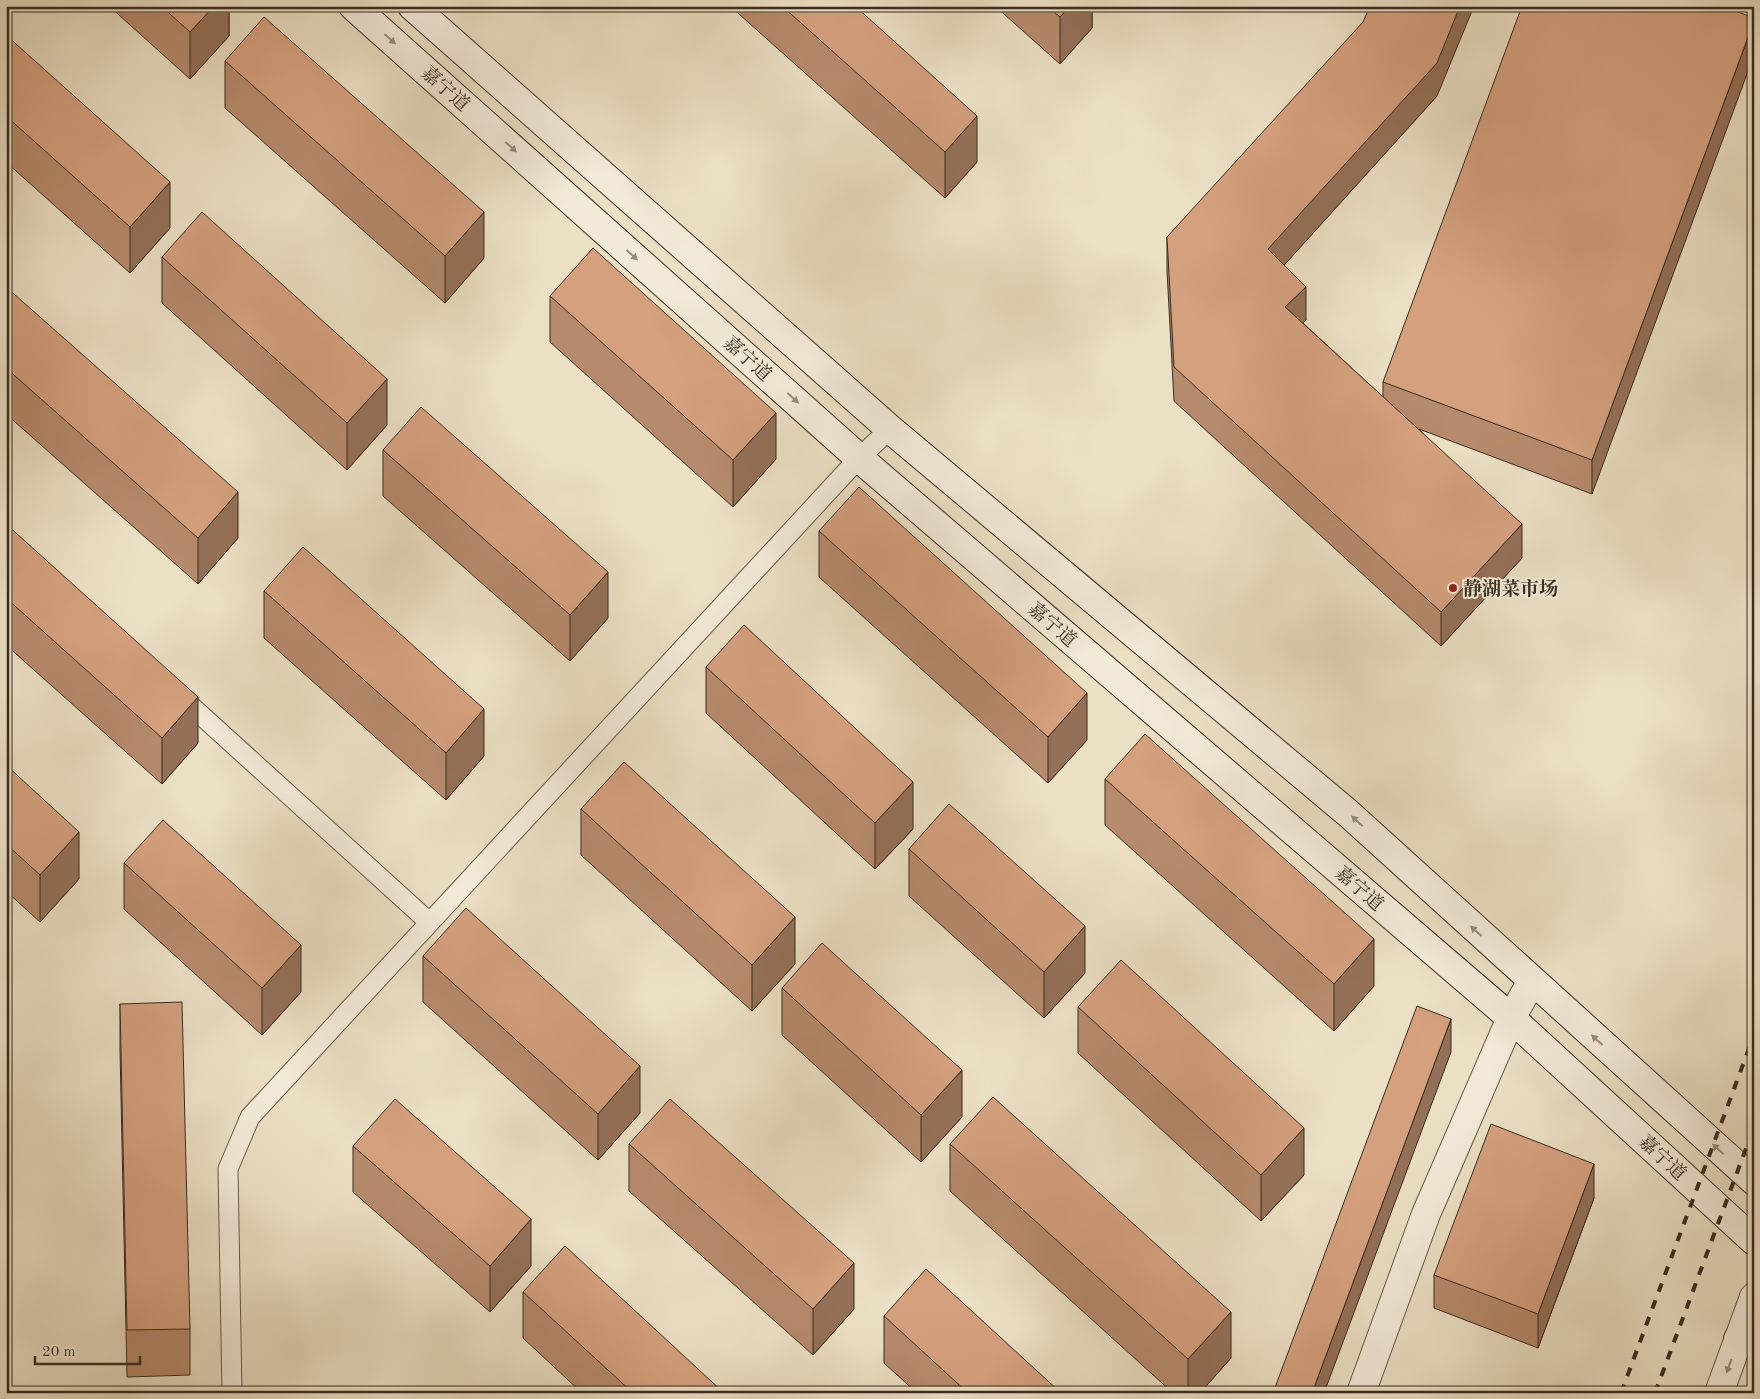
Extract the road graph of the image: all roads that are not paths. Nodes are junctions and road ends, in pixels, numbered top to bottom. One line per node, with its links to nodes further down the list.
1 (353, 6): 4 (main road, 嘉宁道, one-way to 4)
2 (412, 6): 3 (main road, 嘉宁道)
3 (890, 429): 4 (lane); 7 (main road, 嘉宁道, one-way to 3)
4 (860, 458): 6 (lane); 8 (main road, 嘉宁道)
5 (167, 685): 6 (lane)
6 (429, 922): 14 (lane)
7 (1532, 981): 8 (main road); 9 (main road, 嘉宁道, one-way to 7)
8 (1511, 1018): 10 (main road, 嘉宁道); 15 (main road)
9 (1754, 1181)
10 (1754, 1241)
11 (1754, 1297): 13 (main road)
12 (1754, 1315): 13 (main road)
13 (1738, 1340): 16 (main road, one-way to 16)
14 (232, 1393)
15 (1361, 1393)
16 (1719, 1393)

